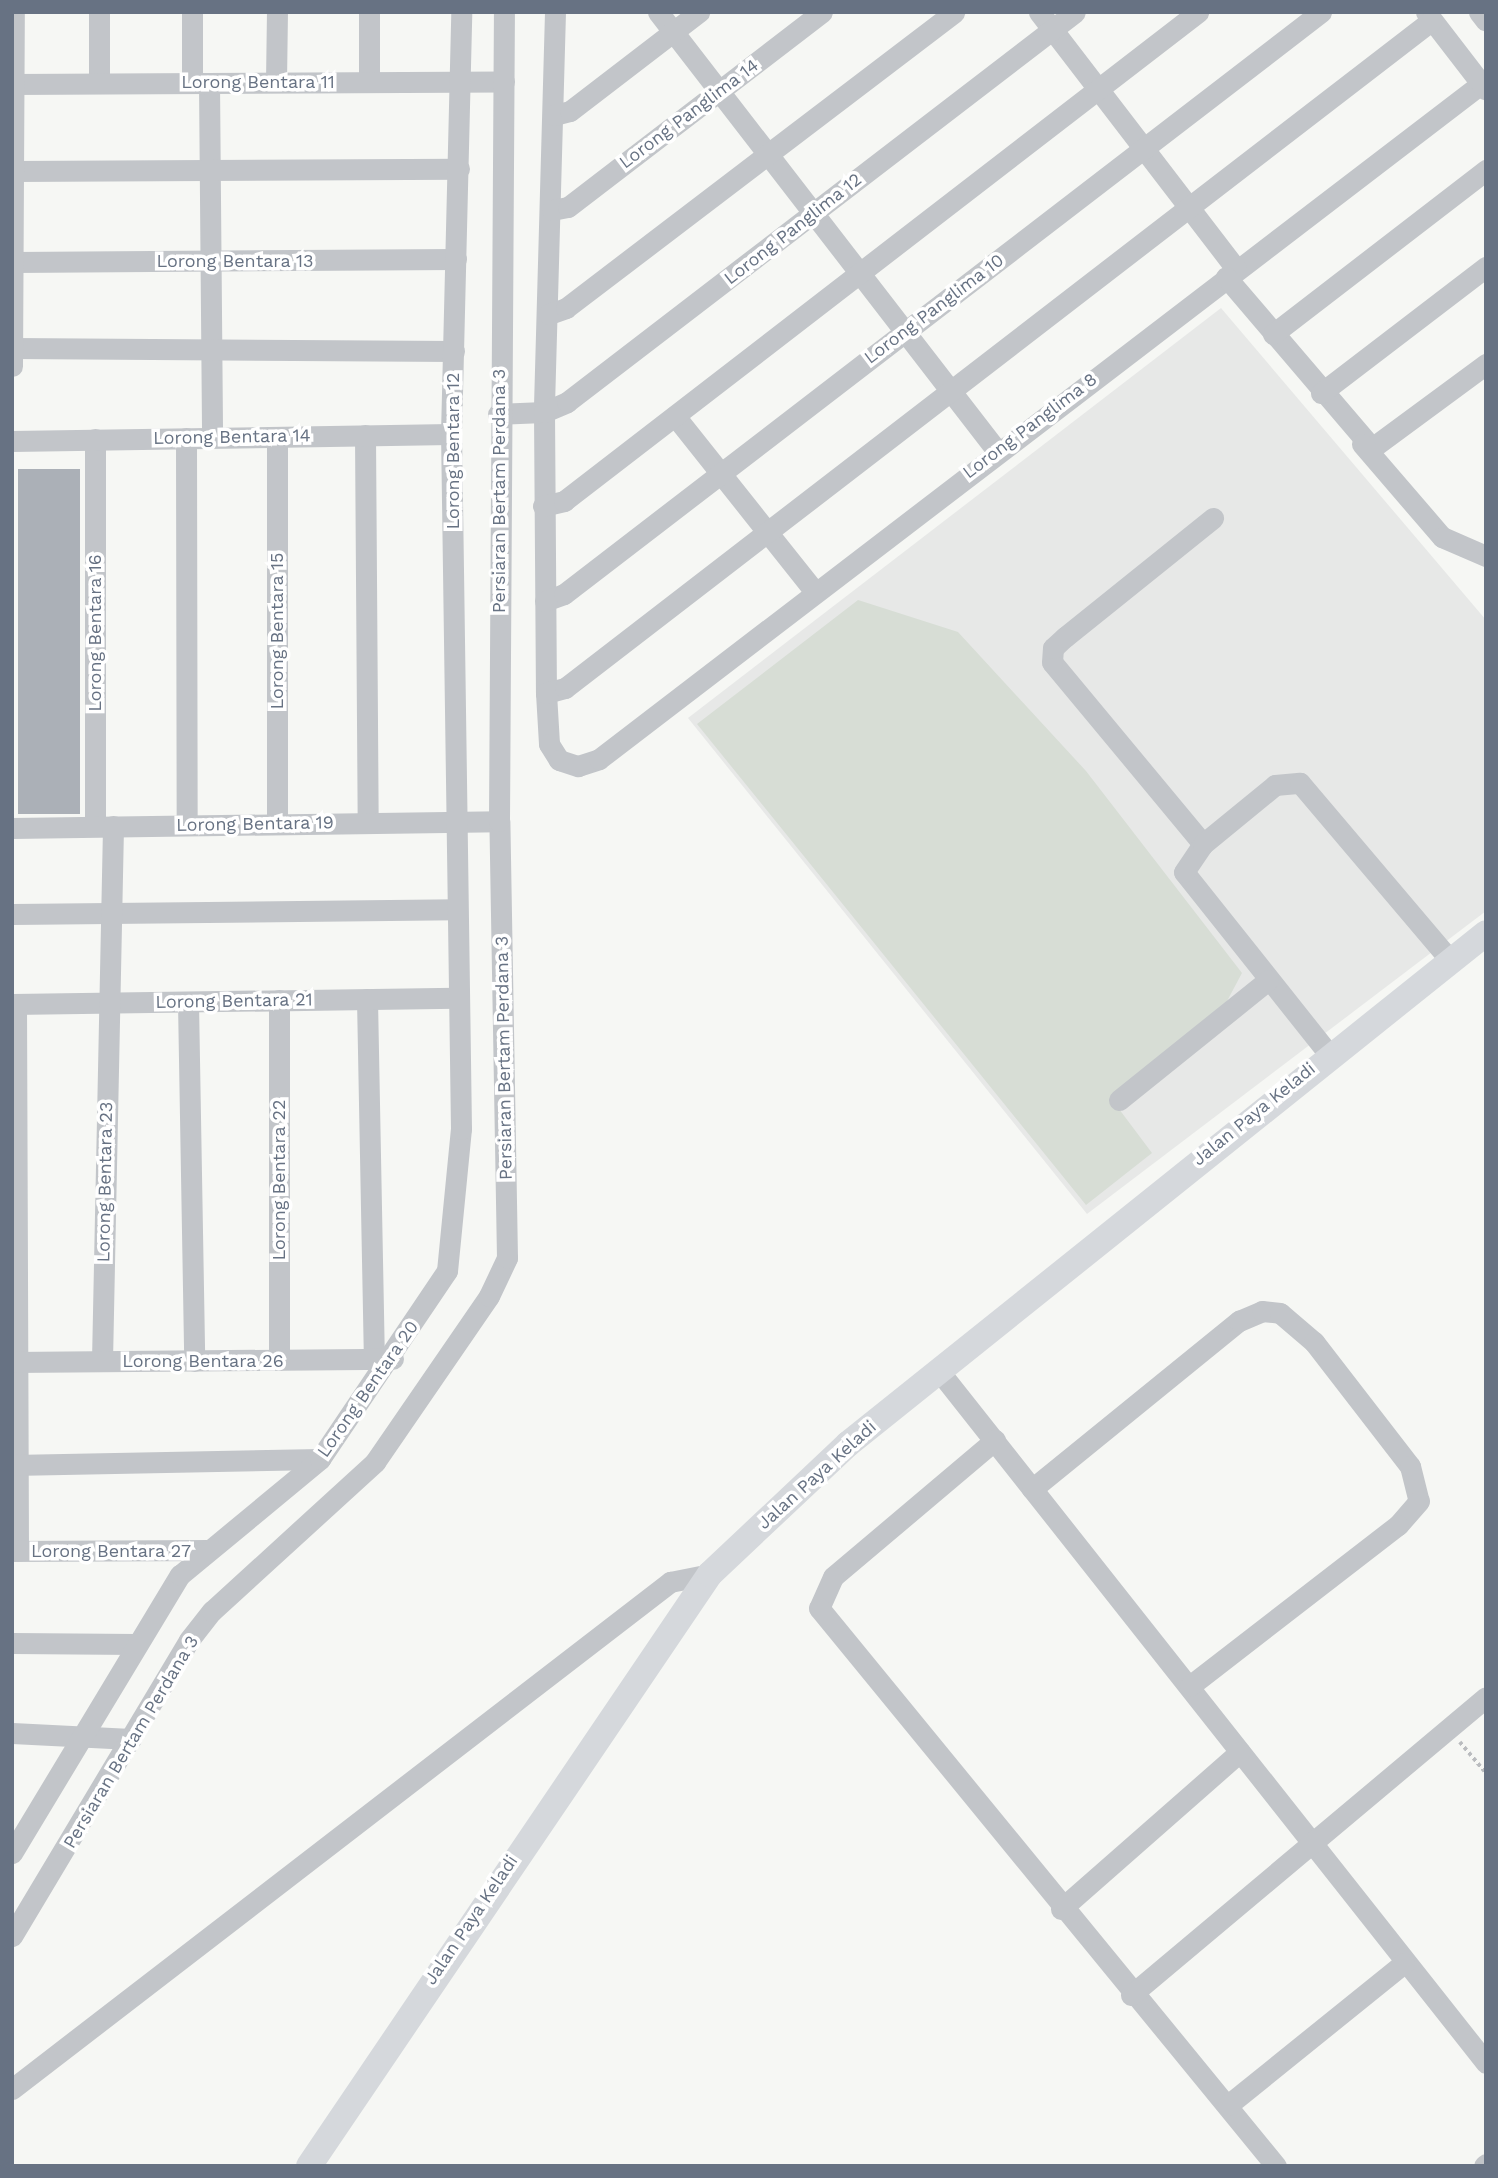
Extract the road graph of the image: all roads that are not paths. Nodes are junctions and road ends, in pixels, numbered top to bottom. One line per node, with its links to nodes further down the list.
1 (14, 12): 28 (street)
2 (99, 12): 26 (street)
3 (192, 12): 27 (street)
4 (277, 12): 25 (street)
5 (369, 12): 22 (street)
6 (461, 12): 23 (street, Lorong Bentara 12)
7 (505, 12): 24 (street, Persiaran Bertam Perdana 3)
8 (555, 12): 32 (street)
9 (658, 12): 21 (street)
10 (699, 12): 21 (street)
11 (822, 12): 31 (street, Lorong Panglima 14)
12 (954, 12): 34 (street)
13 (1039, 12): 20 (street)
14 (1075, 12): 20 (street, Lorong Panglima 12)
15 (1198, 12): 30 (street)
16 (1321, 12): 33 (street, Lorong Panglima 10)
17 (1479, 12): 19 (street)
18 (1429, 16): 29 (street); 39 (street)
19 (1486, 21)
20 (1052, 30): 30 (street); 41 (street, Lorong Panglima 12)
21 (674, 32): 31 (street); 32 (street)
22 (369, 81): 23 (street, Lorong Bentara 11); 25 (street, Lorong Bentara 11)
23 (461, 81): 24 (street, Lorong Bentara 11); 35 (street, Lorong Bentara 12)
24 (504, 81): 59 (street, Persiaran Bertam Perdana 3)
25 (276, 82): 27 (street, Lorong Bentara 11)
26 (99, 83): 27 (street, Lorong Bentara 11); 28 (street, Lorong Bentara 11)
27 (200, 83): 38 (street)
28 (13, 84): 37 (street)
29 (1483, 87): 47 (street, Lorong Panglima 8)
30 (1098, 89): 33 (street); 46 (street)
31 (719, 91): 34 (street); 40 (street, Lorong Panglima 14)
32 (554, 115): 40 (street)
33 (1144, 149): 39 (street); 49 (street, Lorong Panglima 10)
34 (769, 156): 41 (street); 48 (street)
35 (459, 169): 38 (street); 42 (street, Lorong Bentara 12)
36 (1486, 170): 50 (street)
37 (15, 171): 38 (street); 44 (street)
38 (210, 171): 43 (street)
39 (1189, 209): 47 (street); 56 (street)
40 (552, 210): 48 (street)
41 (813, 213): 46 (street); 58 (street, Lorong Panglima 12)
42 (456, 259): 43 (street, Lorong Bentara 13); 53 (street, Lorong Bentara 12)
43 (211, 261): 44 (street, Lorong Bentara 13); 51 (street)
44 (13, 262): 52 (street)
45 (1486, 267): 57 (street)
46 (859, 273): 49 (street); 60 (street)
47 (1231, 273): 50 (street); 69 (street, Lorong Panglima 8)
48 (549, 314): 58 (street)
49 (905, 332): 56 (street); 70 (street, Lorong Panglima 10)
50 (1273, 334): 57 (street)
51 (211, 347): 52 (street); 53 (street); 65 (street)
52 (13, 348): 55 (street)
53 (454, 351): 61 (street, Lorong Bentara 12)
54 (1486, 364): 68 (street)
55 (12, 366)
56 (951, 392): 69 (street); 73 (street)
57 (1321, 393): 68 (street)
58 (544, 412): 59 (street, Lorong Panglima 12); 71 (street)
59 (499, 414): 78 (street, Persiaran Bertam Perdana 3)
60 (675, 416): 70 (street); 71 (street)
61 (451, 434): 62 (street, Lorong Bentara 14); 79 (street, Lorong Bentara 12)
62 (365, 435): 63 (street, Lorong Bentara 14); 80 (street)
63 (277, 437): 65 (street, Lorong Bentara 14); 81 (street, Lorong Bentara 15)
64 (186, 438): 65 (street, Lorong Bentara 14); 66 (street, Lorong Bentara 14); 82 (street)
65 (212, 438)
66 (95, 439): 67 (street, Lorong Bentara 14); 83 (street, Lorong Bentara 16)
67 (12, 441)
68 (1363, 444): 74 (street)
69 (996, 451): 75 (street, Lorong Panglima 8)
70 (720, 473): 73 (street); 76 (street, Lorong Panglima 10)
71 (543, 506): 76 (street)
72 (1213, 519): 85 (street)
73 (768, 533): 75 (street); 77 (street)
74 (1486, 556)
75 (815, 592): 77 (street, Lorong Panglima 8)
76 (545, 601): 77 (street)
77 (546, 693)
78 (499, 821): 79 (street, Lorong Bentara 19); 119 (street, Persiaran Bertam Perdana 3)
79 (456, 822): 80 (street, Lorong Bentara 19); 86 (street, Lorong Bentara 20)
80 (368, 823): 81 (street, Lorong Bentara 19)
81 (277, 824): 82 (street, Lorong Bentara 19)
82 (187, 825): 83 (street, Lorong Bentara 19)
83 (104, 826): 84 (street, Lorong Bentara 19); 87 (street, Lorong Bentara 16)
84 (12, 828)
85 (1203, 844): 90 (street); 91 (street)
86 (457, 909): 87 (street); 92 (street, Lorong Bentara 20)
87 (111, 913): 88 (street); 96 (street, Lorong Bentara 23)
88 (12, 914)
89 (1486, 933): 90 (main road, Jalan Paya Keladi)
90 (1450, 960): 98 (main road, Jalan Paya Keladi)
91 (1268, 980): 98 (street); 99 (street)
92 (456, 998): 93 (street, Lorong Bentara 21); 101 (street, Lorong Bentara 20)
93 (367, 999): 94 (street, Lorong Bentara 21); 101 (street)
94 (279, 1000): 95 (street, Lorong Bentara 21); 100 (street, Lorong Bentara 22)
95 (188, 1002): 96 (street, Lorong Bentara 21); 103 (street)
96 (109, 1003): 97 (street, Lorong Bentara 21); 102 (street, Lorong Bentara 23)
97 (14, 1004): 104 (street)
98 (1328, 1053): 105 (main road, Jalan Paya Keladi)
99 (1119, 1100)
100 (279, 1360): 101 (street, Lorong Bentara 26); 103 (street, Lorong Bentara 26)
101 (384, 1360): 107 (street, Lorong Bentara 20)
102 (102, 1361): 103 (street, Lorong Bentara 26); 104 (street, Lorong Bentara 26)
103 (194, 1361)
104 (15, 1362): 108 (street)
105 (939, 1371): 106 (street); 112 (main road, Jalan Paya Keladi)
106 (995, 1440): 109 (street); 125 (street)
107 (320, 1459): 108 (street); 110 (street, Lorong Bentara 20)
108 (15, 1465): 111 (street)
109 (1032, 1489): 115 (street); 115 (street)
110 (209, 1550): 111 (street, Lorong Bentara 27); 114 (street, Lorong Bentara 20)
111 (15, 1551)
112 (710, 1574): 130 (street); 132 (main road, Jalan Paya Keladi)
113 (12, 1643): 114 (street)
114 (136, 1644): 118 (street, Lorong Bentara 20)
115 (1190, 1686): 120 (street)
116 (1486, 1697): 123 (street)
117 (12, 1733): 118 (street)
118 (81, 1735): 119 (street); 122 (street, Lorong Bentara 20)
119 (131, 1739): 126 (street, Persiaran Bertam Perdana 3)
120 (1241, 1752): 123 (street); 125 (street)
121 (12, 1820): 122 (street)
122 (34, 1820): 124 (street, Lorong Bentara 20)
123 (1308, 1840): 127 (street); 128 (street)
124 (12, 1853)
125 (1061, 1909): 128 (street)
126 (12, 1936)
127 (1404, 1963): 129 (street); 131 (street)
128 (1131, 1995): 131 (street)
129 (1486, 2063)
130 (12, 2089)
131 (1228, 2105): 133 (street)
132 (309, 2166)
133 (1276, 2166)

